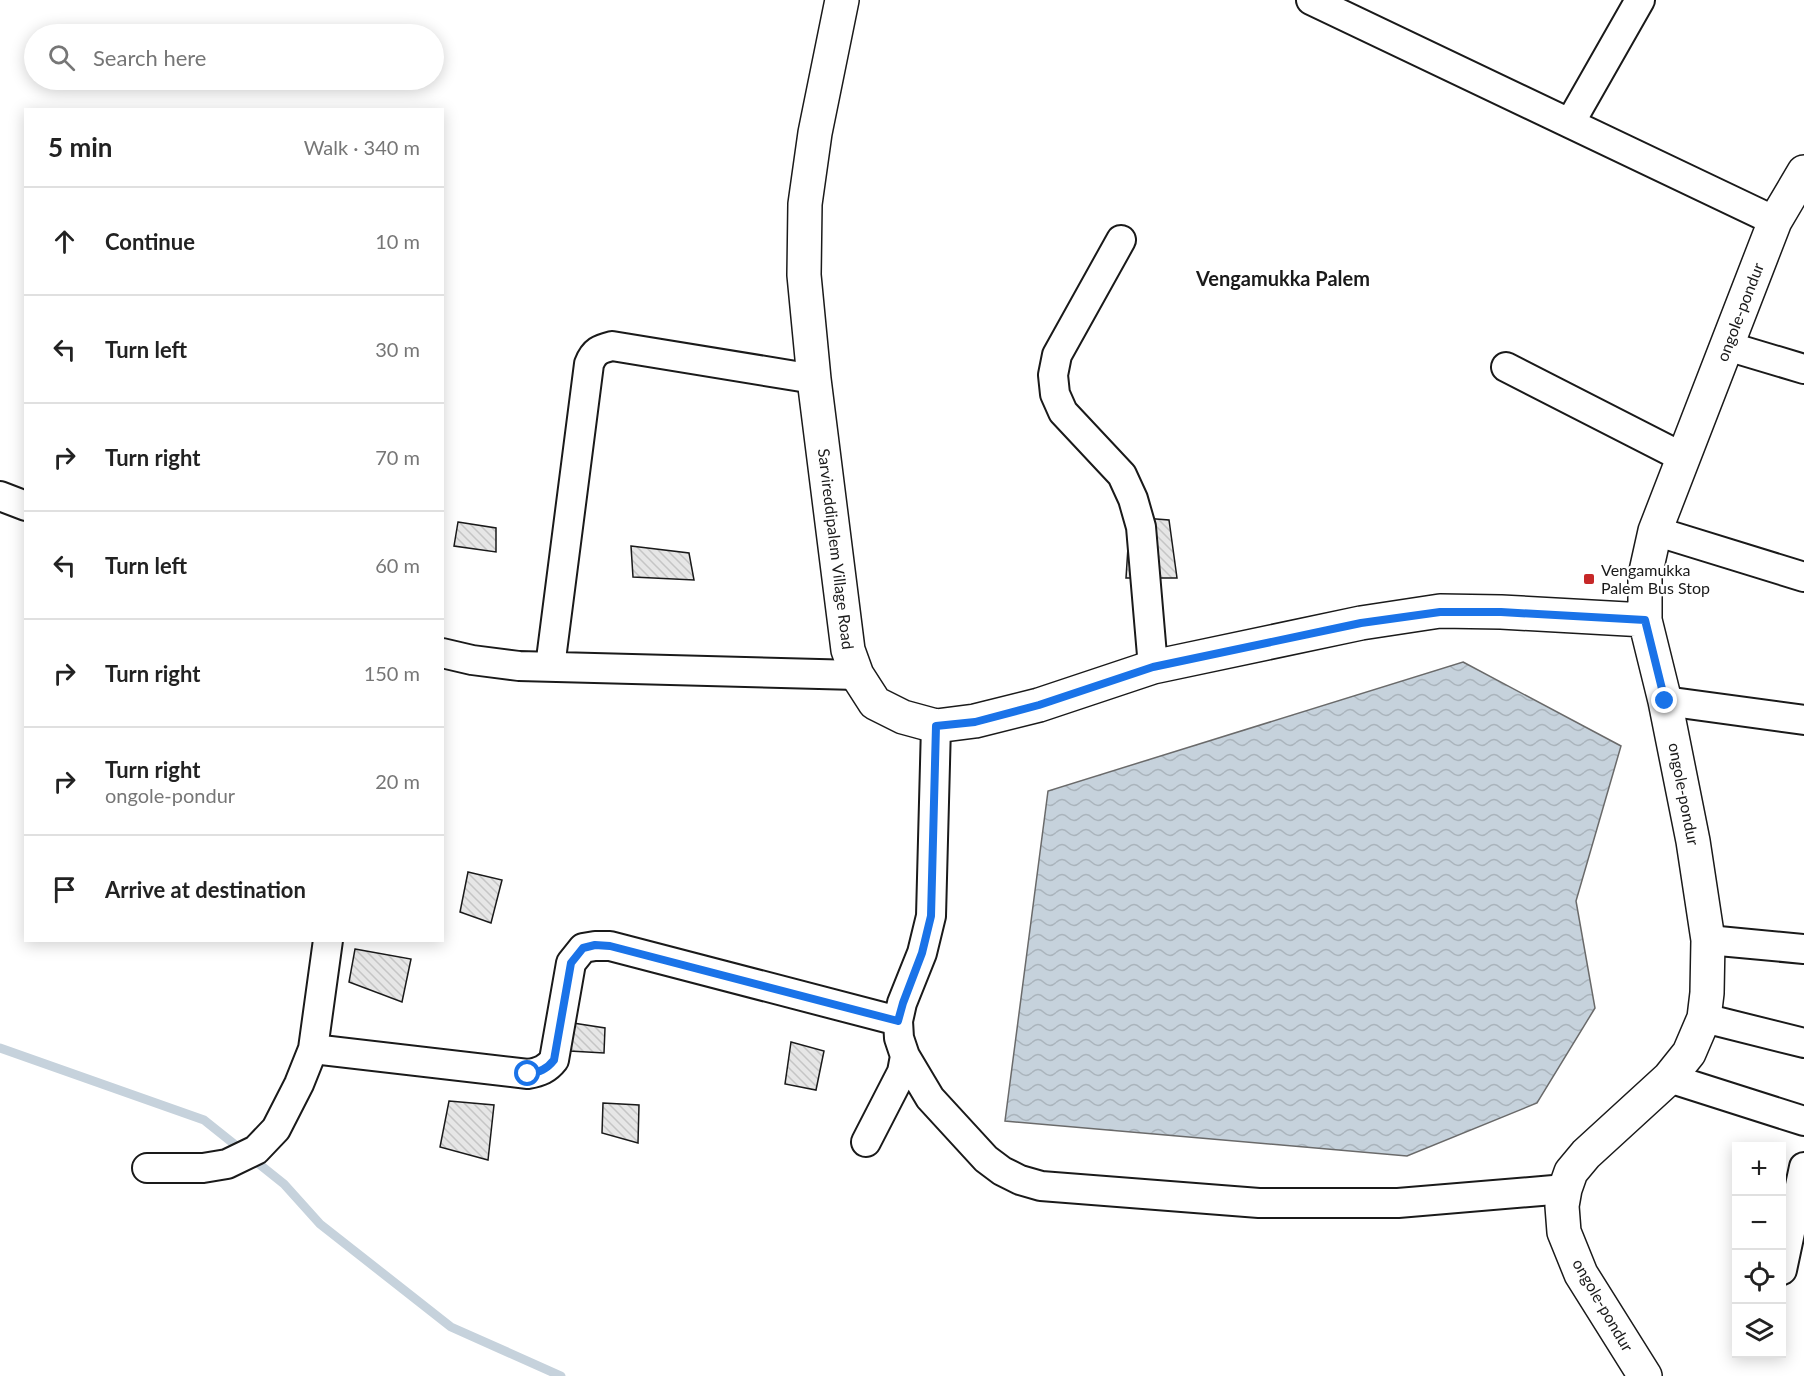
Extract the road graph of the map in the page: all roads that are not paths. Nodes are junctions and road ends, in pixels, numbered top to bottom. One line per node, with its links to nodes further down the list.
1 (842, 0): 11 (street, Sarvireddipalem Village Road)
2 (1311, 0): 4 (street)
3 (1640, 0): 4 (street)
4 (1570, 123): 6 (street)
5 (1804, 172): 6 (street, ongole-pondur)
6 (1750, 209): 8 (street, ongole-pondur)
7 (1121, 240): 20 (street)
8 (1727, 346): 10 (street); 12 (street, ongole-pondur)
9 (1506, 367): 12 (street)
10 (1804, 369)
11 (814, 379): 19 (street); 21 (street, Sarvireddipalem Village Road)
12 (1683, 458): 15 (street, ongole-pondur)
13 (0, 496): 14 (street)
14 (24, 505)
15 (1655, 531): 16 (street); 17 (street, ongole-pondur)
16 (1804, 577)
17 (1645, 620): 20 (street, Sarvireddipalem Village Road); 22 (street, ongole-pondur)
18 (444, 653): 19 (street)
19 (550, 667): 21 (street)
20 (1153, 667): 24 (street, Sarvireddipalem Village Road)
21 (857, 675): 24 (street, Sarvireddipalem Village Road)
22 (1665, 701): 23 (street); 25 (street, ongole-pondur)
23 (1804, 720)
24 (936, 726): 29 (street)
25 (1708, 940): 27 (street); 28 (street, ongole-pondur)
26 (328, 942): 31 (street)
27 (1804, 948)
28 (1704, 1018): 30 (street); 33 (street, ongole-pondur)
29 (898, 1021): 31 (street); 32 (street)
30 (1804, 1043)
31 (313, 1049): 37 (street)
32 (905, 1056): 35 (street); 38 (street)
33 (1669, 1078): 34 (street); 38 (street, ongole-pondur)
34 (1804, 1121)
35 (866, 1142)
36 (1804, 1167): 39 (street)
37 (147, 1168)
38 (1565, 1189): 40 (street, ongole-pondur)
39 (1786, 1250)
40 (1644, 1376)

